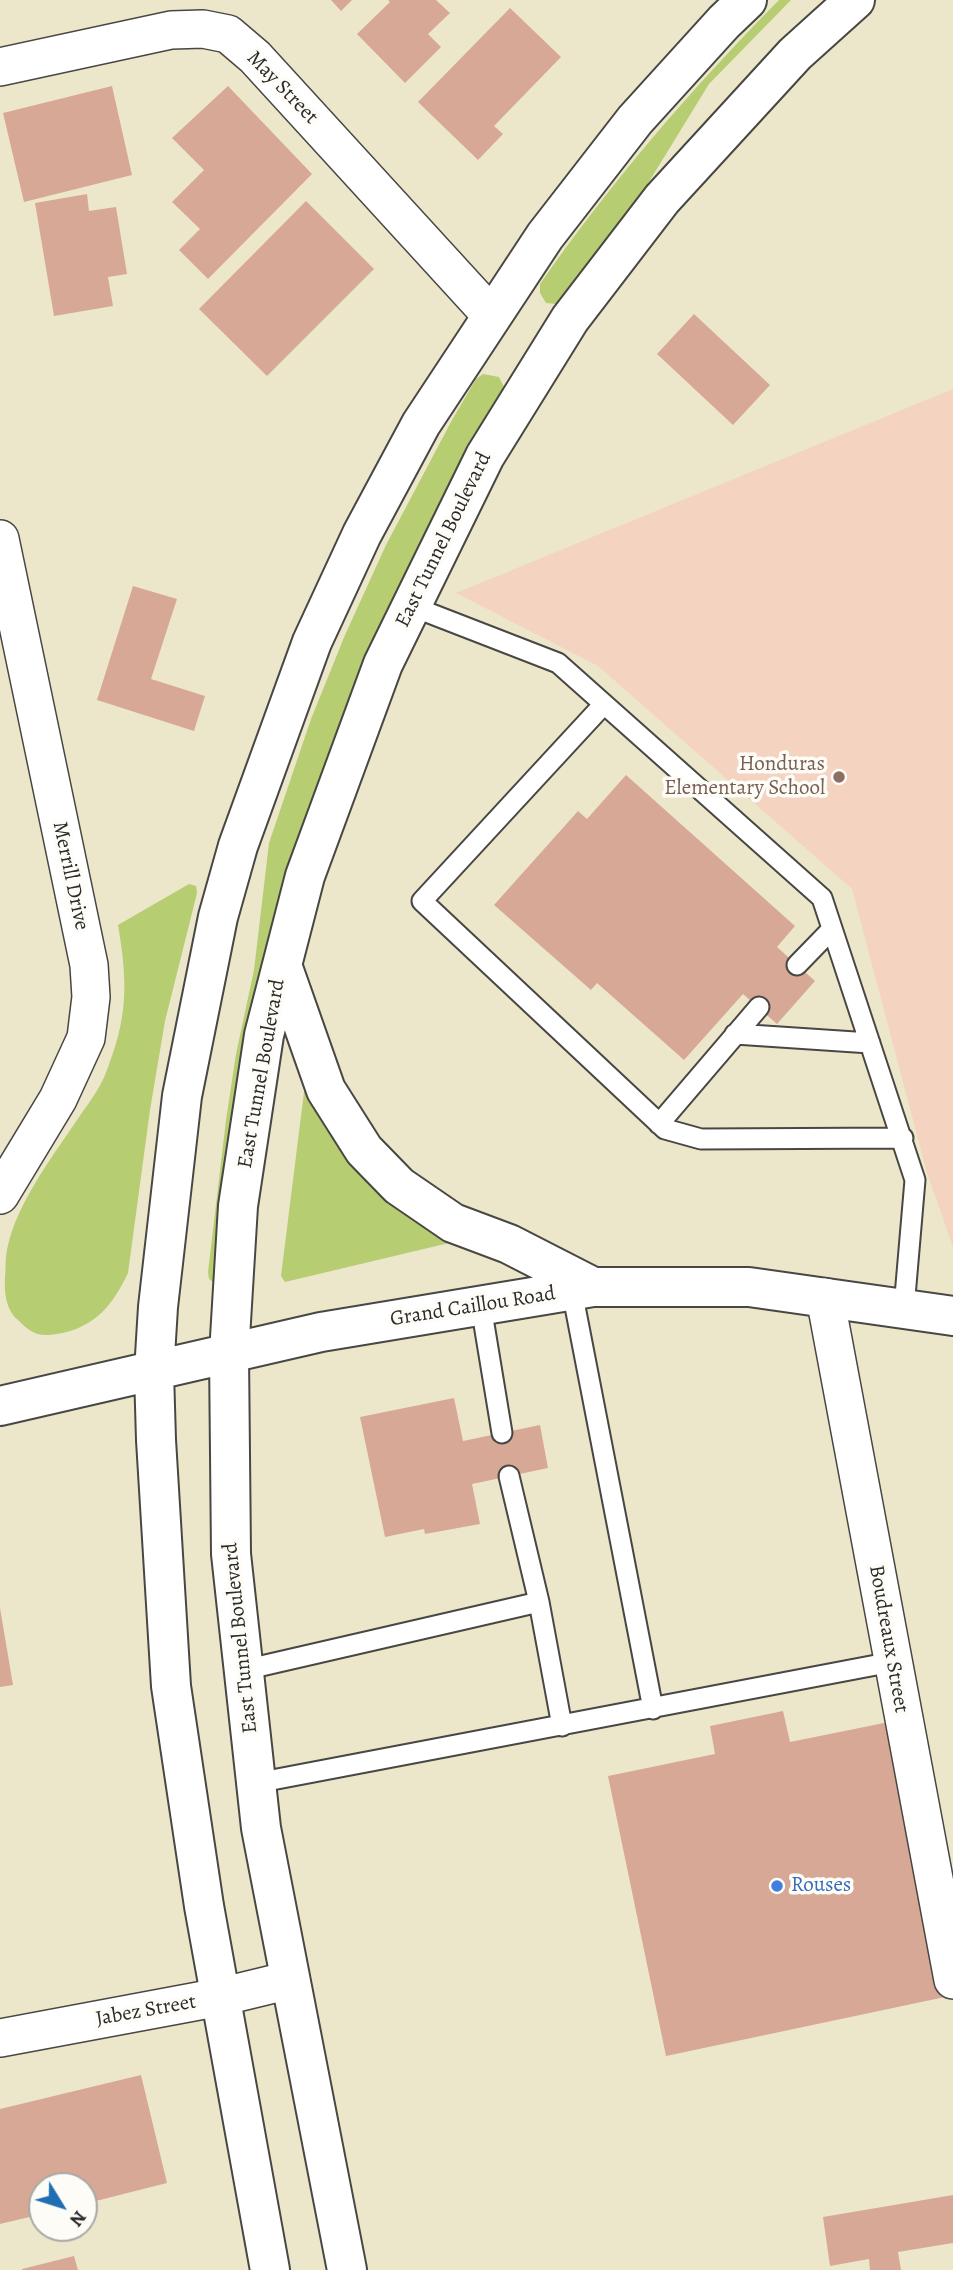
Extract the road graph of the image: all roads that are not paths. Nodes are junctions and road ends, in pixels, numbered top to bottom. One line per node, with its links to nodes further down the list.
1 (855, 0): 6 (main road, East Tunnel Boulevard)
2 (732, 5): 4 (main road)
3 (0, 67): 4 (street, May Street)
4 (491, 315): 23 (main road)
5 (0, 539): 16 (street, Merrill Drive)
6 (411, 606): 7 (lane); 9 (main road, East Tunnel Boulevard)
7 (604, 704): 8 (lane); 14 (lane)
8 (832, 929): 10 (lane); 13 (lane)
9 (282, 965): 17 (main road); 22 (main road, East Tunnel Boulevard)
10 (797, 965)
11 (759, 1007): 12 (lane)
12 (735, 1034): 13 (lane); 14 (lane)
13 (870, 1042): 15 (lane)
14 (659, 1124): 15 (lane)
15 (903, 1138): 20 (lane)
16 (0, 1195)
17 (583, 1289): 18 (main road, Grand Caillou Road); 19 (main road, Grand Caillou Road); 30 (lane)
18 (825, 1297): 20 (main road, Grand Caillou Road); 28 (street, Boudreaux Street)
19 (481, 1306): 22 (main road, Grand Caillou Road); 25 (lane)
20 (904, 1308): 21 (main road, Grand Caillou Road)
21 (953, 1316)
22 (229, 1353): 23 (main road, Grand Caillou Road); 29 (main road, East Tunnel Boulevard)
23 (153, 1372): 24 (main road, Grand Caillou Road); 35 (main road)
24 (0, 1405)
25 (502, 1433)
26 (509, 1476): 27 (lane)
27 (540, 1602): 29 (lane); 31 (lane)
28 (892, 1662): 30 (lane); 34 (street, Boudreaux Street)
29 (244, 1670): 32 (main road, East Tunnel Boulevard)
30 (653, 1709): 31 (lane)
31 (562, 1726): 32 (lane)
32 (256, 1783): 33 (main road, East Tunnel Boulevard)
33 (290, 1980): 35 (street, Jabez Street); 38 (main road, East Tunnel Boulevard)
34 (953, 1980)
35 (220, 1997): 36 (street, Jabez Street); 37 (main road)
36 (0, 2038)
37 (270, 2270)
38 (347, 2270)

